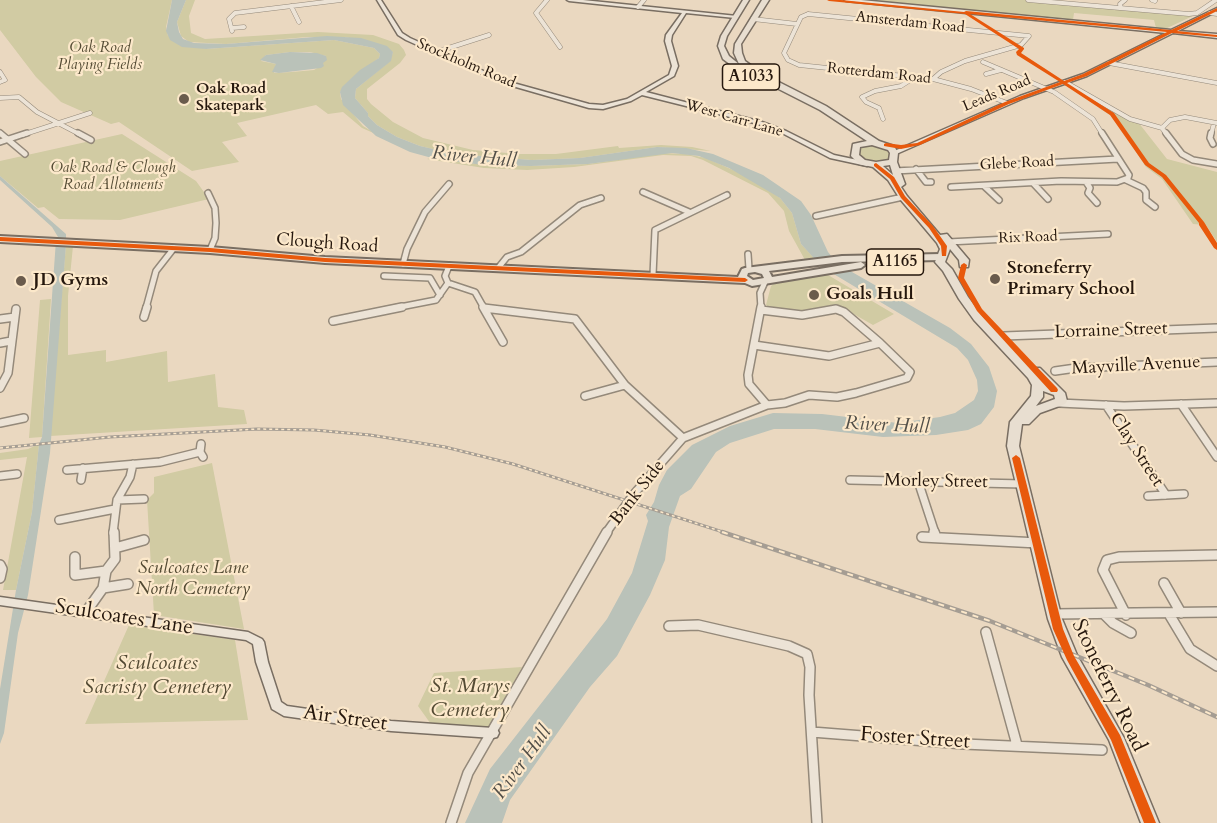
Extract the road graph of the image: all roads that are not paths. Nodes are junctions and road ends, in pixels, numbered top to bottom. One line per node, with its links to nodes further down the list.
1 (341, 0): 13 (street)
2 (379, 0): 31 (street, Stockholm Road)
3 (547, 0): 30 (street)
4 (569, 0): 16 (street)
5 (644, 0): 16 (street)
6 (746, 0): 22 (highway, A1033)
7 (751, 0): 8 (highway)
8 (765, 0): 23 (highway, A1033)
9 (846, 0): 27 (street)
10 (1028, 0): 14 (street)
11 (1125, 0): 17 (street)
12 (1216, 0): 17 (street)
13 (329, 1): 15 (street)
14 (1049, 1): 17 (street)
15 (291, 6): 24 (street); 26 (street)
16 (638, 7): 19 (street)
17 (1121, 8)
18 (1217, 9): 20 (street, Leads Road)
19 (685, 12): 22 (street); 43 (street, Stockholm Road)
20 (1210, 13): 21 (street); 27 (street, Leads Road)
21 (1217, 14)
22 (735, 17): 59 (highway, A1033)
23 (753, 20): 25 (street); 55 (highway, A1033)
24 (299, 22)
25 (797, 24): 37 (street, Rotterdam Road); 38 (street, Amsterdam Road)
26 (244, 27)
27 (1173, 31): 29 (street); 33 (street, Leads Road)
28 (489, 35): 31 (street)
29 (1217, 36)
30 (560, 47)
31 (436, 52): 43 (street, Stockholm Road)
32 (983, 62): 34 (street)
33 (1109, 63): 40 (street, Leads Road); 41 (street)
34 (1001, 70): 36 (street); 42 (street)
35 (0, 72): 39 (street)
36 (986, 74)
37 (912, 79): 38 (street, Rotterdam Road); 47 (street)
38 (933, 79): 45 (street, Rotterdam Road)
39 (0, 82)
40 (1065, 82): 42 (street, Leads Road); 50 (street)
41 (1217, 83)
42 (1045, 89): 45 (street, Leads Road); 62 (street)
43 (642, 93): 60 (street, West Carr Lane)
44 (0, 98): 48 (street)
45 (1007, 103): 57 (street, Leads Road)
46 (90, 113): 48 (street)
47 (883, 120)
48 (59, 123): 52 (street); 53 (street)
49 (1216, 123): 50 (street); 58 (street)
50 (1162, 128): 65 (street)
51 (0, 133): 52 (street)
52 (7, 140): 54 (street); 61 (street)
53 (91, 141)
54 (0, 142)
55 (875, 142): 56 (highway, A1033); 59 (highway, A1033)
56 (886, 144): 57 (street, Leads Road); 63 (highway)
57 (918, 144): 63 (street, Leads Road)
58 (1214, 145)
59 (855, 149): 60 (street, West Carr Lane); 64 (highway, A1033)
60 (824, 153): 64 (street, West Carr Lane)
61 (25, 154)
62 (1118, 159): 66 (street, Glebe Road); 67 (street)
63 (894, 162): 64 (highway); 66 (street, Glebe Road); 87 (highway)
64 (871, 164): 77 (highway, A1033)
65 (1217, 164)
66 (916, 170): 68 (street)
67 (1126, 180): 69 (street); 82 (street)
68 (931, 182)
69 (1086, 182): 70 (street); 81 (street)
70 (1033, 183): 72 (street); 79 (street)
71 (449, 184): 94 (street)
72 (984, 186): 73 (street); 80 (street)
73 (951, 187)
74 (643, 192): 83 (street)
75 (208, 193): 89 (street)
76 (727, 195): 83 (street)
77 (903, 197): 84 (street); 91 (highway, A1033)
78 (601, 198): 96 (street)
79 (1049, 200)
80 (999, 201)
81 (1097, 203)
82 (1155, 207)
83 (689, 212): 99 (street)
84 (816, 216)
85 (1108, 235): 87 (street, Rix Road)
86 (0, 239): 88 (main road, Clough Road / A1165)
87 (948, 242): 92 (highway)
88 (174, 248): 89 (main road, Clough Road / A1165); 106 (street)
89 (210, 250): 94 (main road, Clough Road / A1165)
90 (748, 254): 97 (street)
91 (943, 260): 92 (highway); 93 (main road, A1165); 122 (highway, A1033)
92 (961, 261): 110 (highway)
93 (845, 263): 97 (main road, A1165); 100 (main road, A1165)
94 (400, 266): 95 (main road, Clough Road / A1165)
95 (449, 266): 96 (main road, Clough Road / A1165); 101 (street)
96 (498, 268): 99 (main road, Clough Road / A1165)
97 (750, 273): 99 (main road, Clough Road / A1165); 100 (main road, A1165); 100 (main road); 102 (street)
98 (384, 276): 103 (street)
99 (653, 276)
100 (766, 281): 102 (street)
101 (448, 283): 103 (street); 104 (street)
102 (760, 293): 105 (street)
103 (440, 295): 108 (street)
104 (484, 308): 112 (street); 120 (street)
105 (761, 310): 114 (street); 115 (street)
106 (144, 317)
107 (0, 319): 111 (street)
108 (333, 321)
109 (1217, 328): 110 (street, Lorraine Street)
110 (1004, 336): 124 (highway)
111 (11, 341): 113 (street); 117 (street)
112 (503, 342)
113 (0, 343)
114 (880, 343): 115 (street); 128 (street, Bank Side)
115 (754, 345): 128 (street)
116 (1217, 362): 119 (street, Mayville Avenue)
117 (8, 369): 118 (street); 121 (street)
118 (0, 370)
119 (1055, 371)
120 (625, 386): 123 (street); 132 (street)
121 (0, 388)
122 (1037, 394): 124 (highway); 136 (highway, Stoneferry Road)
123 (585, 396)
124 (1057, 397): 126 (street); 136 (highway, Stoneferry Road)
125 (1217, 403): 127 (street)
126 (1093, 404): 129 (street)
127 (1181, 404): 129 (street); 133 (street)
128 (767, 405): 132 (street, Bank Side)
129 (1106, 405): 147 (street, Clay Street)
130 (24, 418): 131 (street)
131 (0, 423)
132 (683, 438): 180 (street, Bank Side)
133 (1214, 446): 135 (street)
134 (202, 451): 137 (street)
135 (1217, 457)
136 (1016, 458): 145 (highway, Stoneferry Road)
137 (133, 464): 138 (street); 150 (street)
138 (83, 468): 139 (street); 142 (street)
139 (67, 470)
140 (17, 474): 141 (street)
141 (0, 476)
142 (81, 480)
143 (850, 480): 144 (street, Morley Street)
144 (918, 481): 145 (street, Morley Street); 154 (street)
145 (1023, 484): 156 (highway, Stoneferry Road)
146 (1184, 494): 147 (street, Clay Street)
147 (1166, 495): 148 (street, Clay Street)
148 (1148, 496)
149 (144, 499): 150 (street)
150 (117, 500): 151 (street)
151 (116, 509): 152 (street); 157 (street)
152 (59, 520)
153 (922, 537): 154 (street)
154 (936, 537): 156 (street)
155 (144, 540): 157 (street)
156 (1038, 543): 170 (highway, Stoneferry Road)
157 (115, 548): 161 (street)
158 (1217, 555): 173 (street)
159 (75, 557): 161 (street)
160 (0, 565): 162 (street)
161 (106, 571): 165 (street)
162 (0, 578)
163 (1164, 583): 169 (street)
164 (128, 584): 165 (street)
165 (103, 588): 167 (street)
166 (0, 601): 167 (street, Sculcoates Lane)
167 (86, 612): 177 (street, Sculcoates Lane)
168 (1217, 612): 169 (street)
169 (1181, 613): 171 (street)
170 (1054, 614): 172 (street); 185 (highway, Stoneferry Road)
171 (1169, 614): 173 (street); 178 (street)
172 (1105, 615): 173 (street); 176 (street)
173 (1126, 615)
174 (669, 626): 179 (street)
175 (986, 632): 181 (street)
176 (1131, 633)
177 (248, 636): 180 (street, Air Street)
178 (1217, 666)
179 (812, 732): 181 (street, Foster Street); 184 (street)
180 (493, 733): 183 (street, Bank Side)
181 (1017, 745): 182 (street, Foster Street)
182 (1102, 750)
183 (451, 823)
184 (817, 823)
185 (1150, 823)

